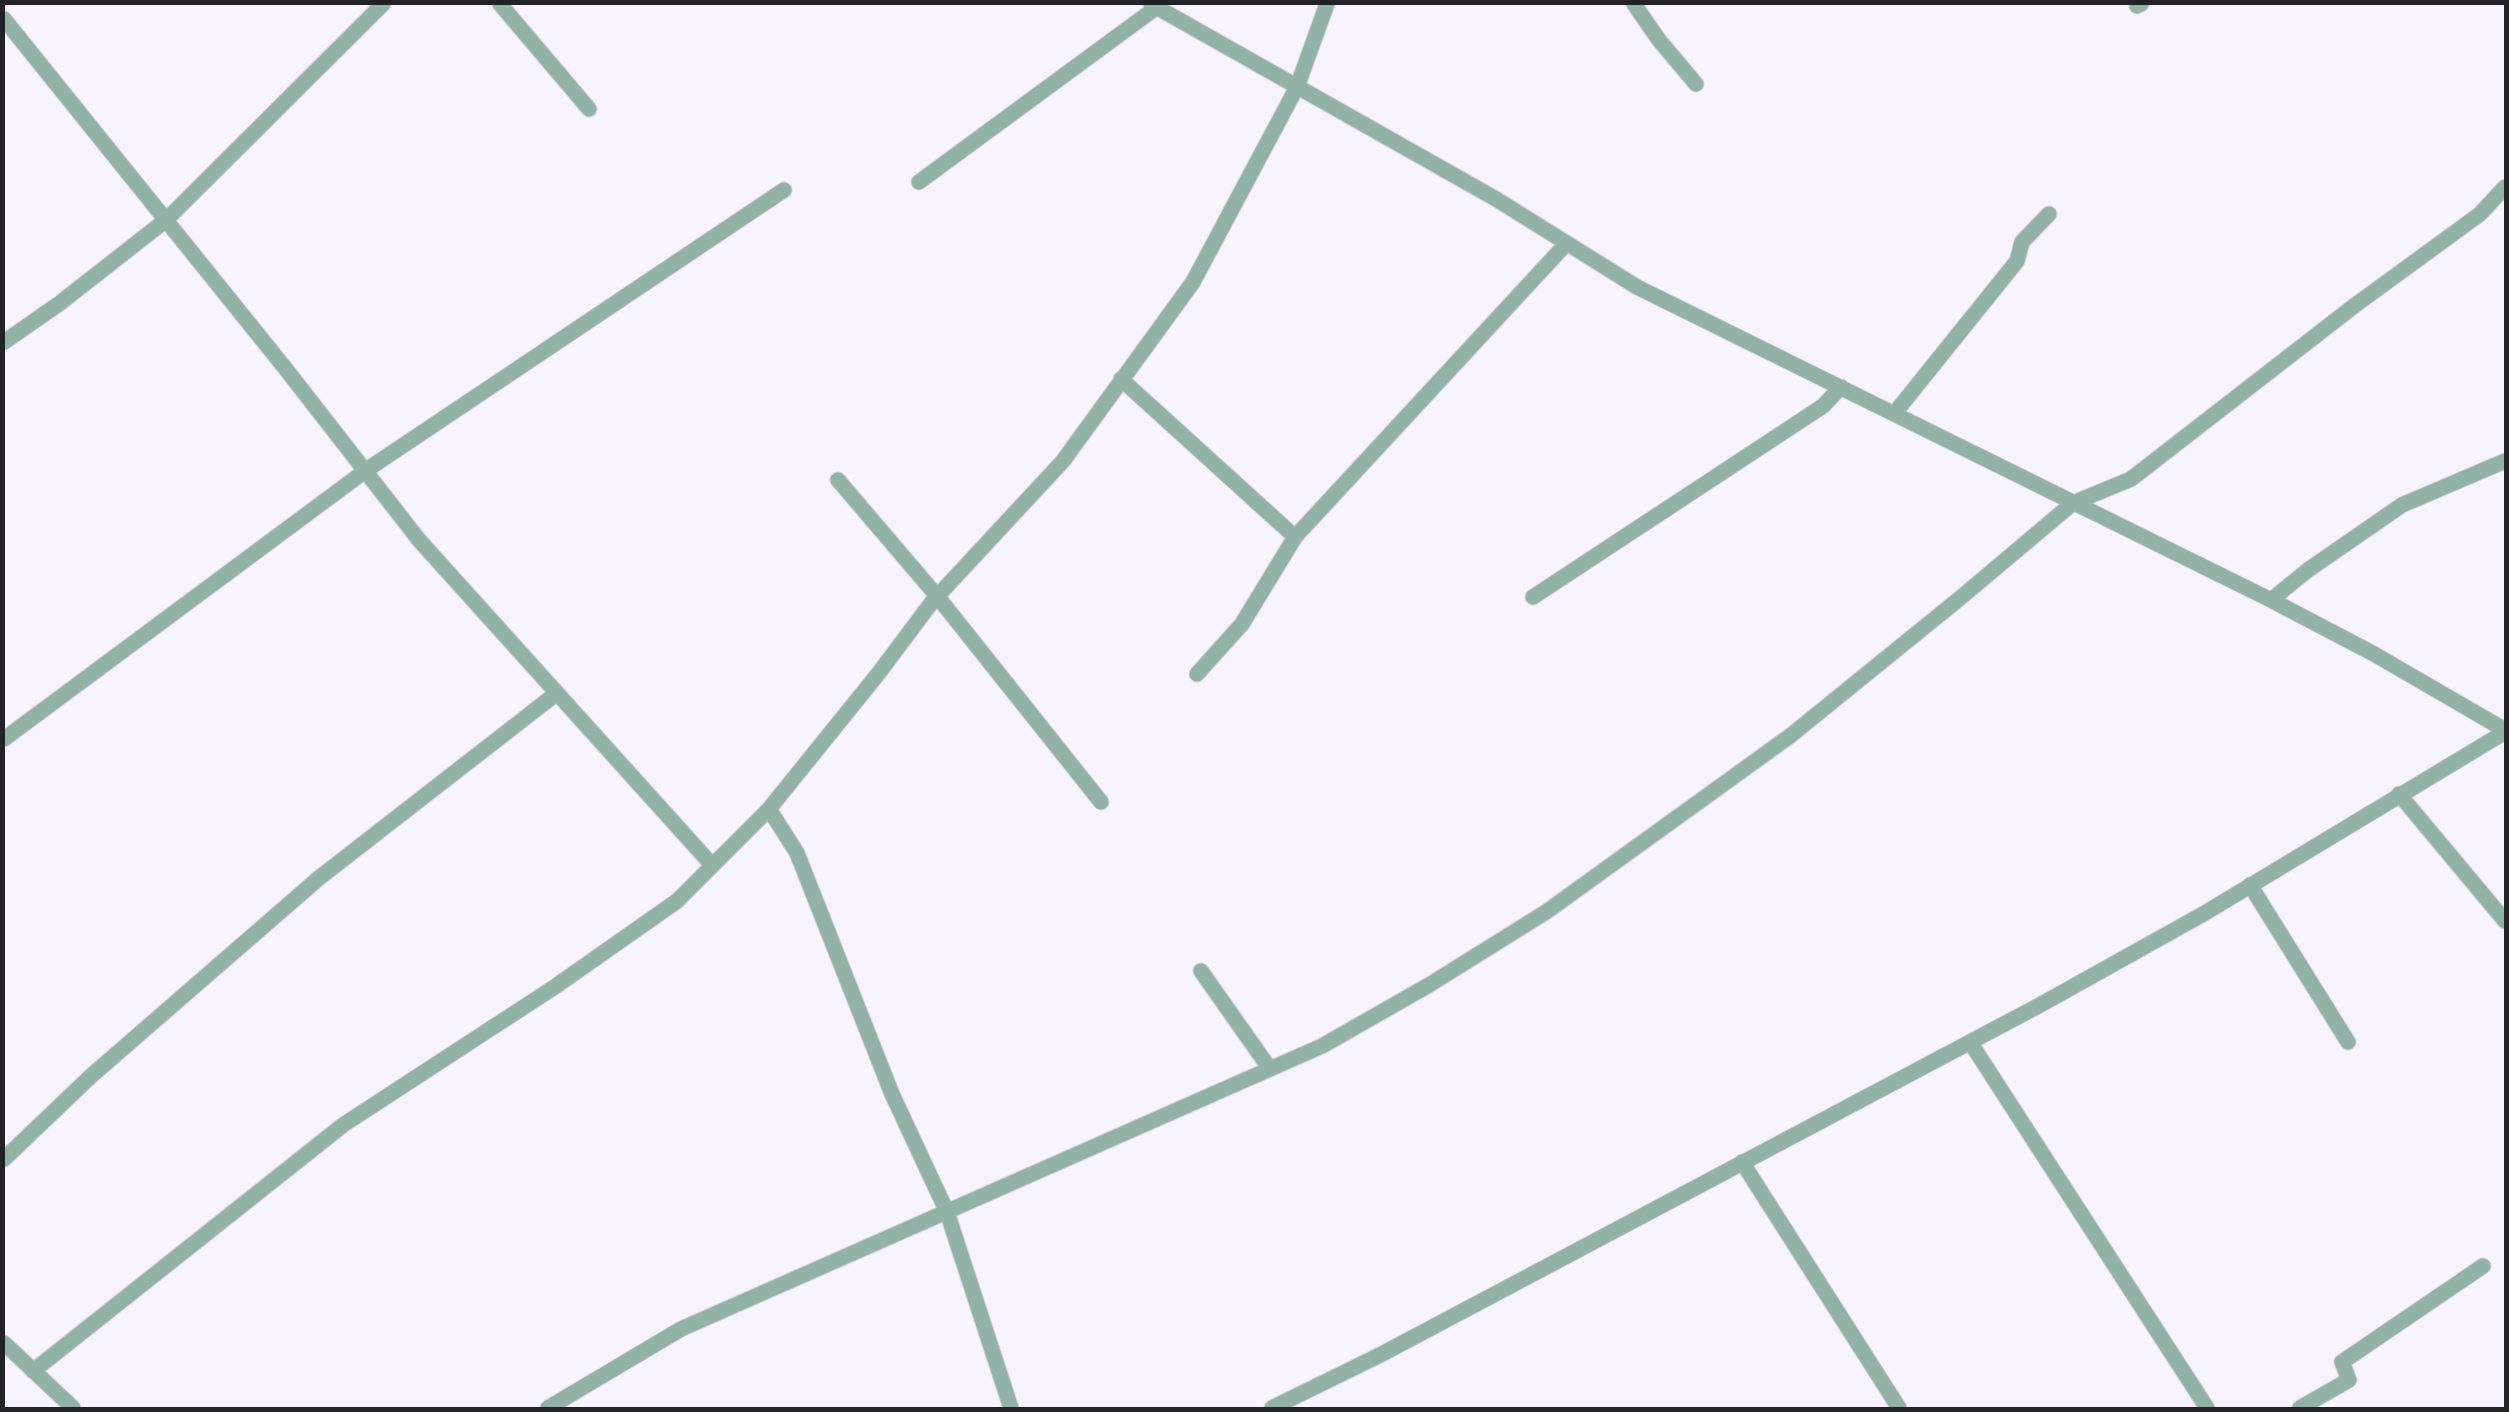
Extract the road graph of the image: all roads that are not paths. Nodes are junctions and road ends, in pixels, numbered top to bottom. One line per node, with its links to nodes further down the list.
1 (383, 4): 14 (street)
2 (500, 4): 9 (street)
3 (1327, 4): 8 (street)
4 (1634, 4): 7 (street)
5 (1154, 6): 8 (street); 10 (street)
6 (4, 19): 14 (street)
7 (1696, 84)
8 (1297, 87): 15 (street); 17 (street)
9 (590, 109)
10 (919, 182)
11 (2505, 187): 23 (street)
12 (784, 190): 21 (street)
13 (2049, 214): 19 (street)
14 (166, 220): 16 (street); 21 (street)
15 (1566, 244): 18 (street); 24 (street)
16 (4, 342)
17 (1121, 379): 24 (street); 25 (street)
18 (1841, 387): 19 (street); 26 (street)
19 (1894, 414): 23 (street)
20 (2505, 461): 27 (street)
21 (365, 471): 29 (street); 31 (street)
22 (838, 480): 25 (street)
23 (2073, 504): 27 (street); 41 (street)
24 (1295, 538): 28 (street)
25 (937, 596): 33 (street); 34 (street)
26 (1532, 597)
27 (2271, 600): 30 (street)
28 (1197, 674)
29 (557, 693): 35 (street); 42 (street)
30 (2505, 731): 32 (street)
31 (4, 739)
32 (2399, 794): 36 (street); 37 (street)
33 (1101, 802)
34 (769, 808): 35 (street); 44 (street)
35 (712, 865): 47 (street)
36 (2250, 885): 39 (street); 40 (street)
37 (2505, 921)
38 (1201, 971): 41 (street)
39 (1970, 1042): 43 (street); 53 (street)
40 (2348, 1042)
41 (1270, 1069): 44 (street)
42 (4, 1159)
43 (1742, 1162): 51 (street); 52 (street)
44 (947, 1212): 49 (street); 50 (street)
45 (2483, 1266): 54 (street)
46 (4, 1343): 47 (street)
47 (34, 1371): 48 (street)
48 (73, 1408)
49 (548, 1408)
50 (1011, 1408)
51 (1272, 1408)
52 (1899, 1408)
53 (2207, 1408)
54 (2300, 1408)

